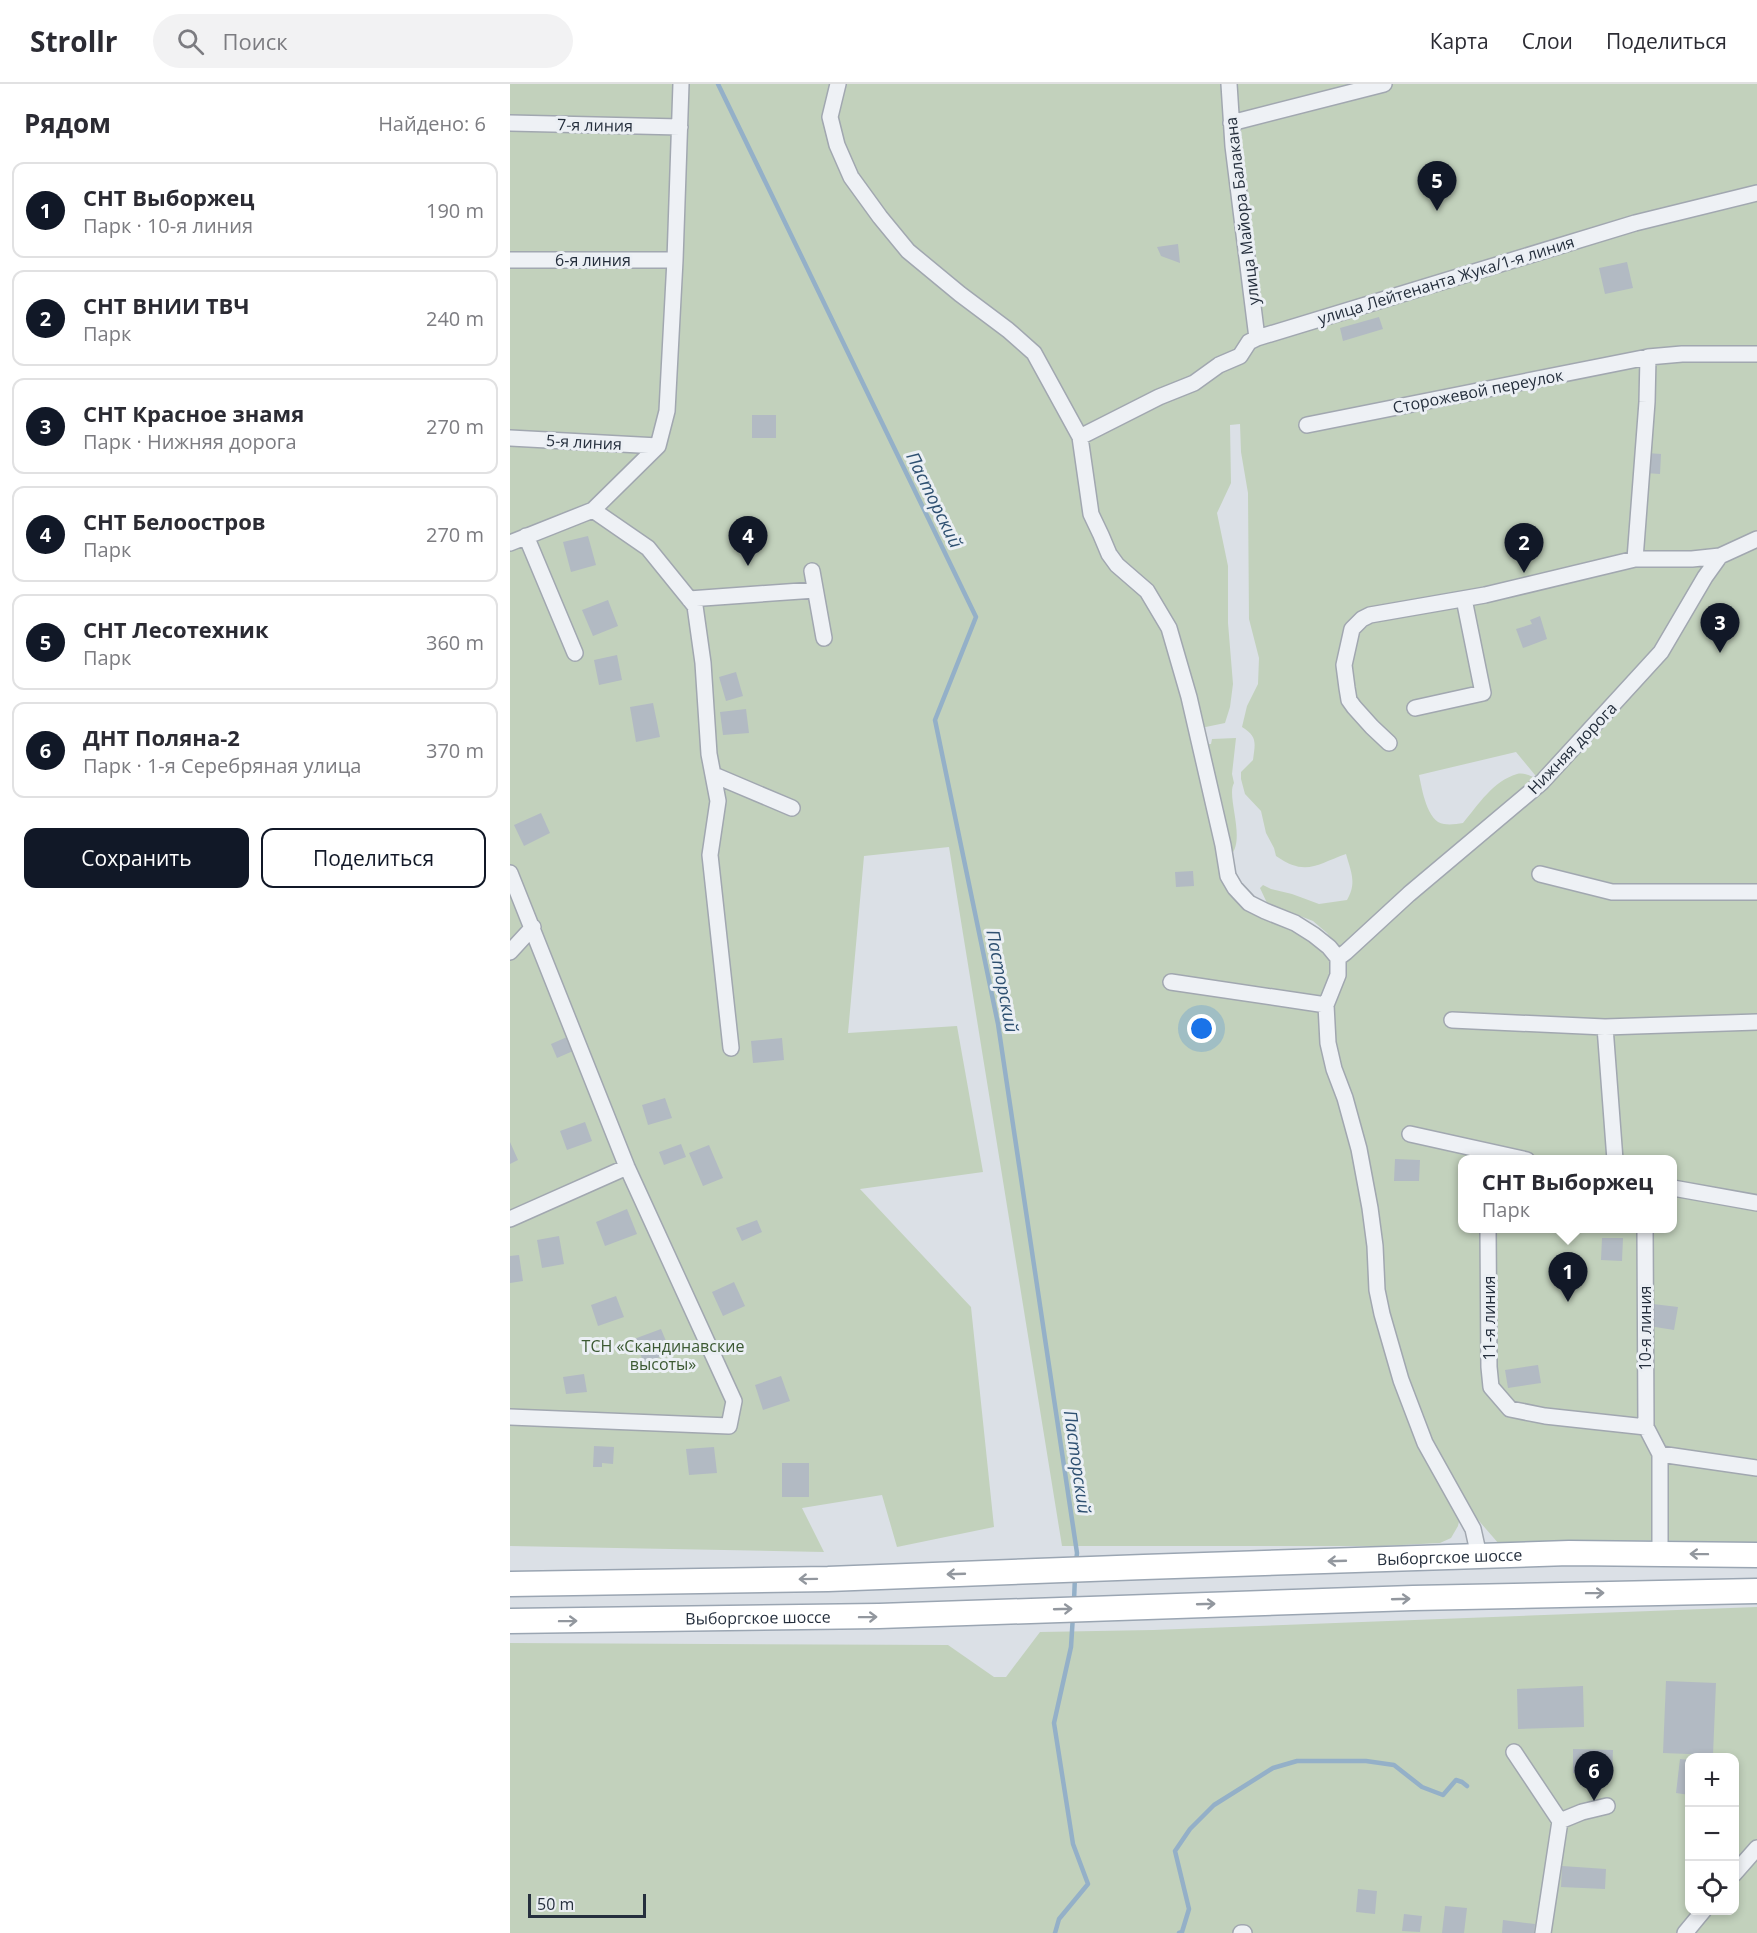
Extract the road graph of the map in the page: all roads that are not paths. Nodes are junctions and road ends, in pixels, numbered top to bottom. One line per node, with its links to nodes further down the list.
1 (681, 84): 7 (street)
2 (838, 84): 15 (street)
3 (1229, 84): 6 (street, улица Майора Балакана)
4 (1384, 84): 6 (street)
5 (510, 123): 7 (street, 7-я линия)
6 (1231, 123): 11 (street, улица Майора Балакана)
7 (680, 127): 10 (street)
8 (1757, 193): 11 (street, улица Лейтенанта Жука/1-я линия)
9 (510, 260): 10 (street, 6-я линия)
10 (675, 260): 17 (street)
11 (1257, 338): 15 (street)
12 (1757, 354): 13 (street, Сторожевой переулок)
13 (1648, 357): 14 (street, Сторожевой переулок); 23 (street)
14 (1307, 425)
15 (1080, 437): 41 (street)
16 (510, 438): 17 (street, 5-я линия)
17 (658, 446): 18 (street)
18 (593, 510): 19 (street); 28 (street)
19 (526, 536): 21 (street); 31 (street)
20 (1757, 539): 22 (street)
21 (510, 543)
22 (1720, 556): 24 (street); 26 (street, Нижняя дорога)
23 (1635, 558): 24 (street); 29 (street)
24 (1692, 559): 26 (street)
25 (812, 571): 27 (street)
26 (1705, 577): 41 (street, Нижняя дорога)
27 (815, 590): 28 (street); 30 (street)
28 (689, 599): 34 (street)
29 (1464, 599): 32 (street); 33 (street)
30 (824, 638)
31 (576, 653)
32 (1415, 708)
33 (1389, 743)
34 (714, 775): 35 (street); 47 (street)
35 (792, 808)
36 (510, 873): 39 (street)
37 (1540, 874): 38 (street)
38 (1757, 892)
39 (533, 927): 40 (street); 51 (street)
40 (510, 951)
41 (1338, 958): 43 (street)
42 (1170, 982): 43 (street)
43 (1326, 1005): 63 (street)
44 (1452, 1020): 46 (street)
45 (1757, 1022): 46 (street)
46 (1605, 1027): 50 (street)
47 (731, 1048)
48 (1410, 1134): 49 (street)
49 (1484, 1155)
50 (1615, 1155)
51 (627, 1167): 54 (street); 57 (street)
52 (1677, 1189): 53 (street)
53 (1757, 1203)
54 (510, 1219)
55 (1488, 1233): 58 (street, 11-я линия)
56 (1645, 1233): 58 (street, 10-я линия)
57 (510, 1417)
58 (1646, 1427): 59 (street)
59 (1660, 1454): 60 (street); 61 (street)
60 (1757, 1468)
61 (1660, 1554): 62 (main road, Выборгское шоссе, one-way to 61); 63 (main road, Выборгское шоссе)
62 (1757, 1555)
63 (1479, 1556): 64 (main road, Выборгское шоссе, one-way to 64)
64 (510, 1584)
65 (1757, 1591): 66 (main road, Выборгское шоссе, one-way to 65)
66 (510, 1622)
67 (1514, 1752): 69 (street)
68 (1607, 1806): 69 (street)
69 (1560, 1821): 73 (street)
70 (1757, 1848): 71 (street)
71 (1739, 1868)
72 (1701, 1915): 74 (street)
73 (1544, 1933)
74 (1685, 1933)

